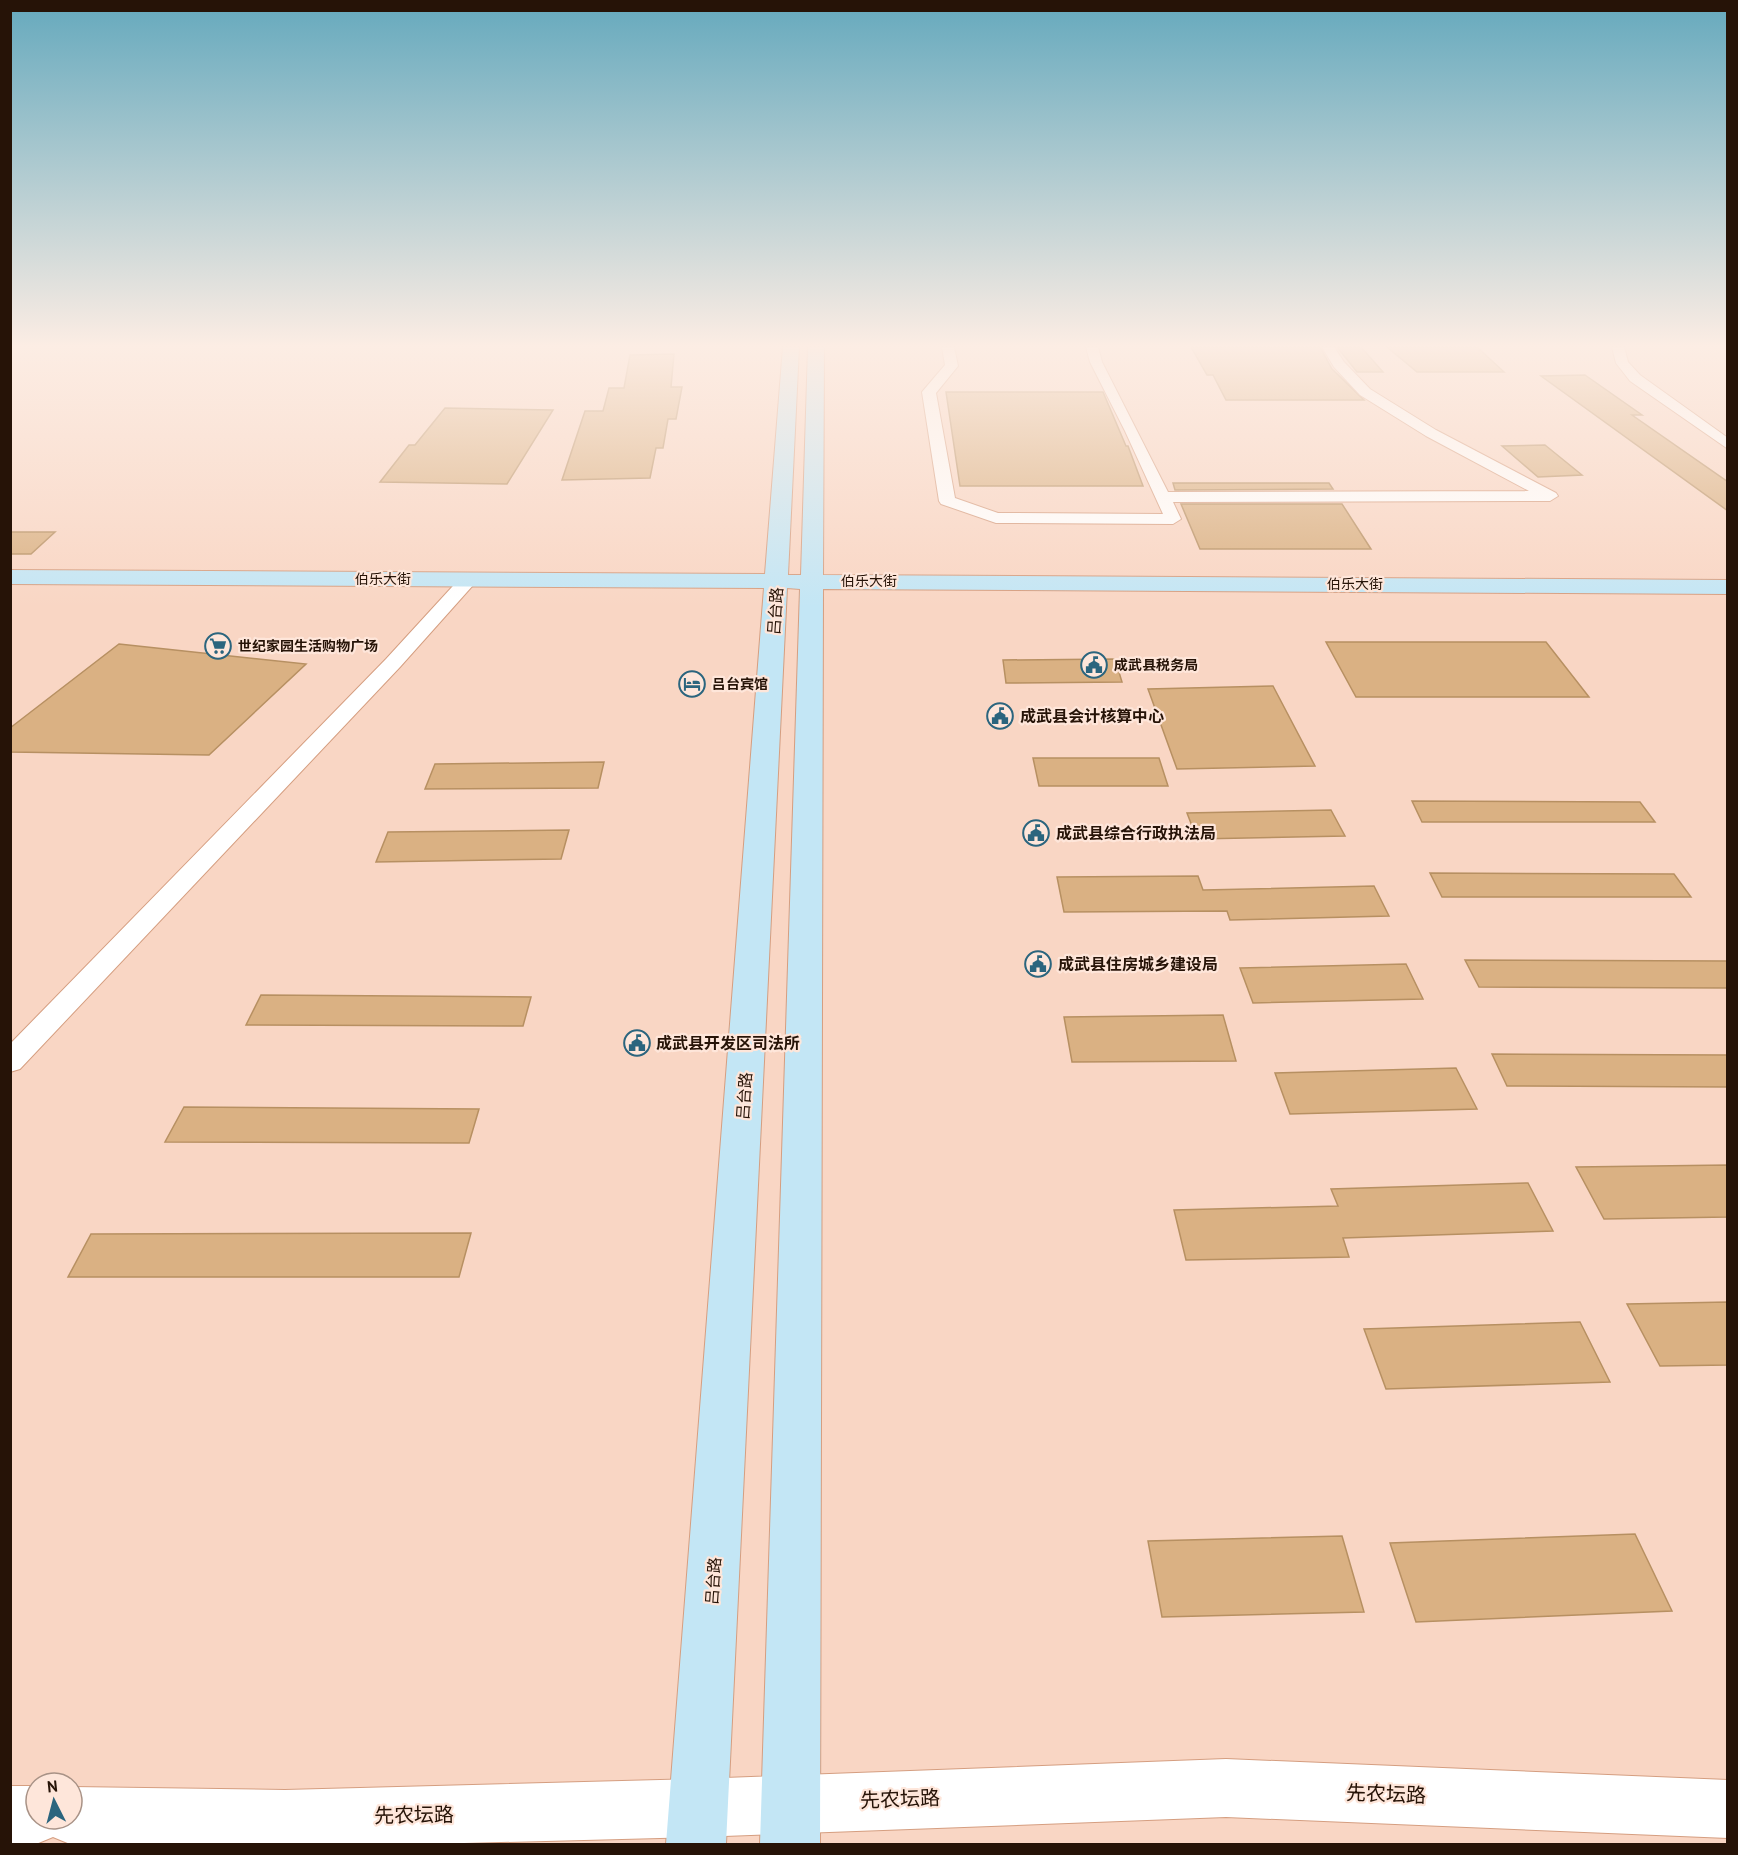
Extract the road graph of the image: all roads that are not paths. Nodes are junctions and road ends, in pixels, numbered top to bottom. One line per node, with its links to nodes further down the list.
1 (793, 434): 11 (main road, 吕台路)
2 (808, 434): 11 (main road, 吕台路)
3 (936, 434): 8 (street)
4 (1133, 434): 8 (street)
5 (1432, 434): 8 (street)
6 (1712, 434): 7 (street)
7 (1728, 445)
8 (1163, 497)
9 (10, 577): 10 (main road, 伯乐大街)
10 (469, 579): 11 (main road, 伯乐大街); 13 (street)
11 (794, 581): 12 (main road, 伯乐大街); 16 (main road, 吕台路); 17 (main road, 吕台路)
12 (1728, 586)
13 (10, 1062)
14 (1728, 1809): 16 (street, 先农坛路)
15 (84, 1817): 18 (street, 先农坛路)
16 (791, 1824): 17 (street, 先农坛路)
17 (697, 1826): 18 (street, 先农坛路)
18 (279, 1832)

